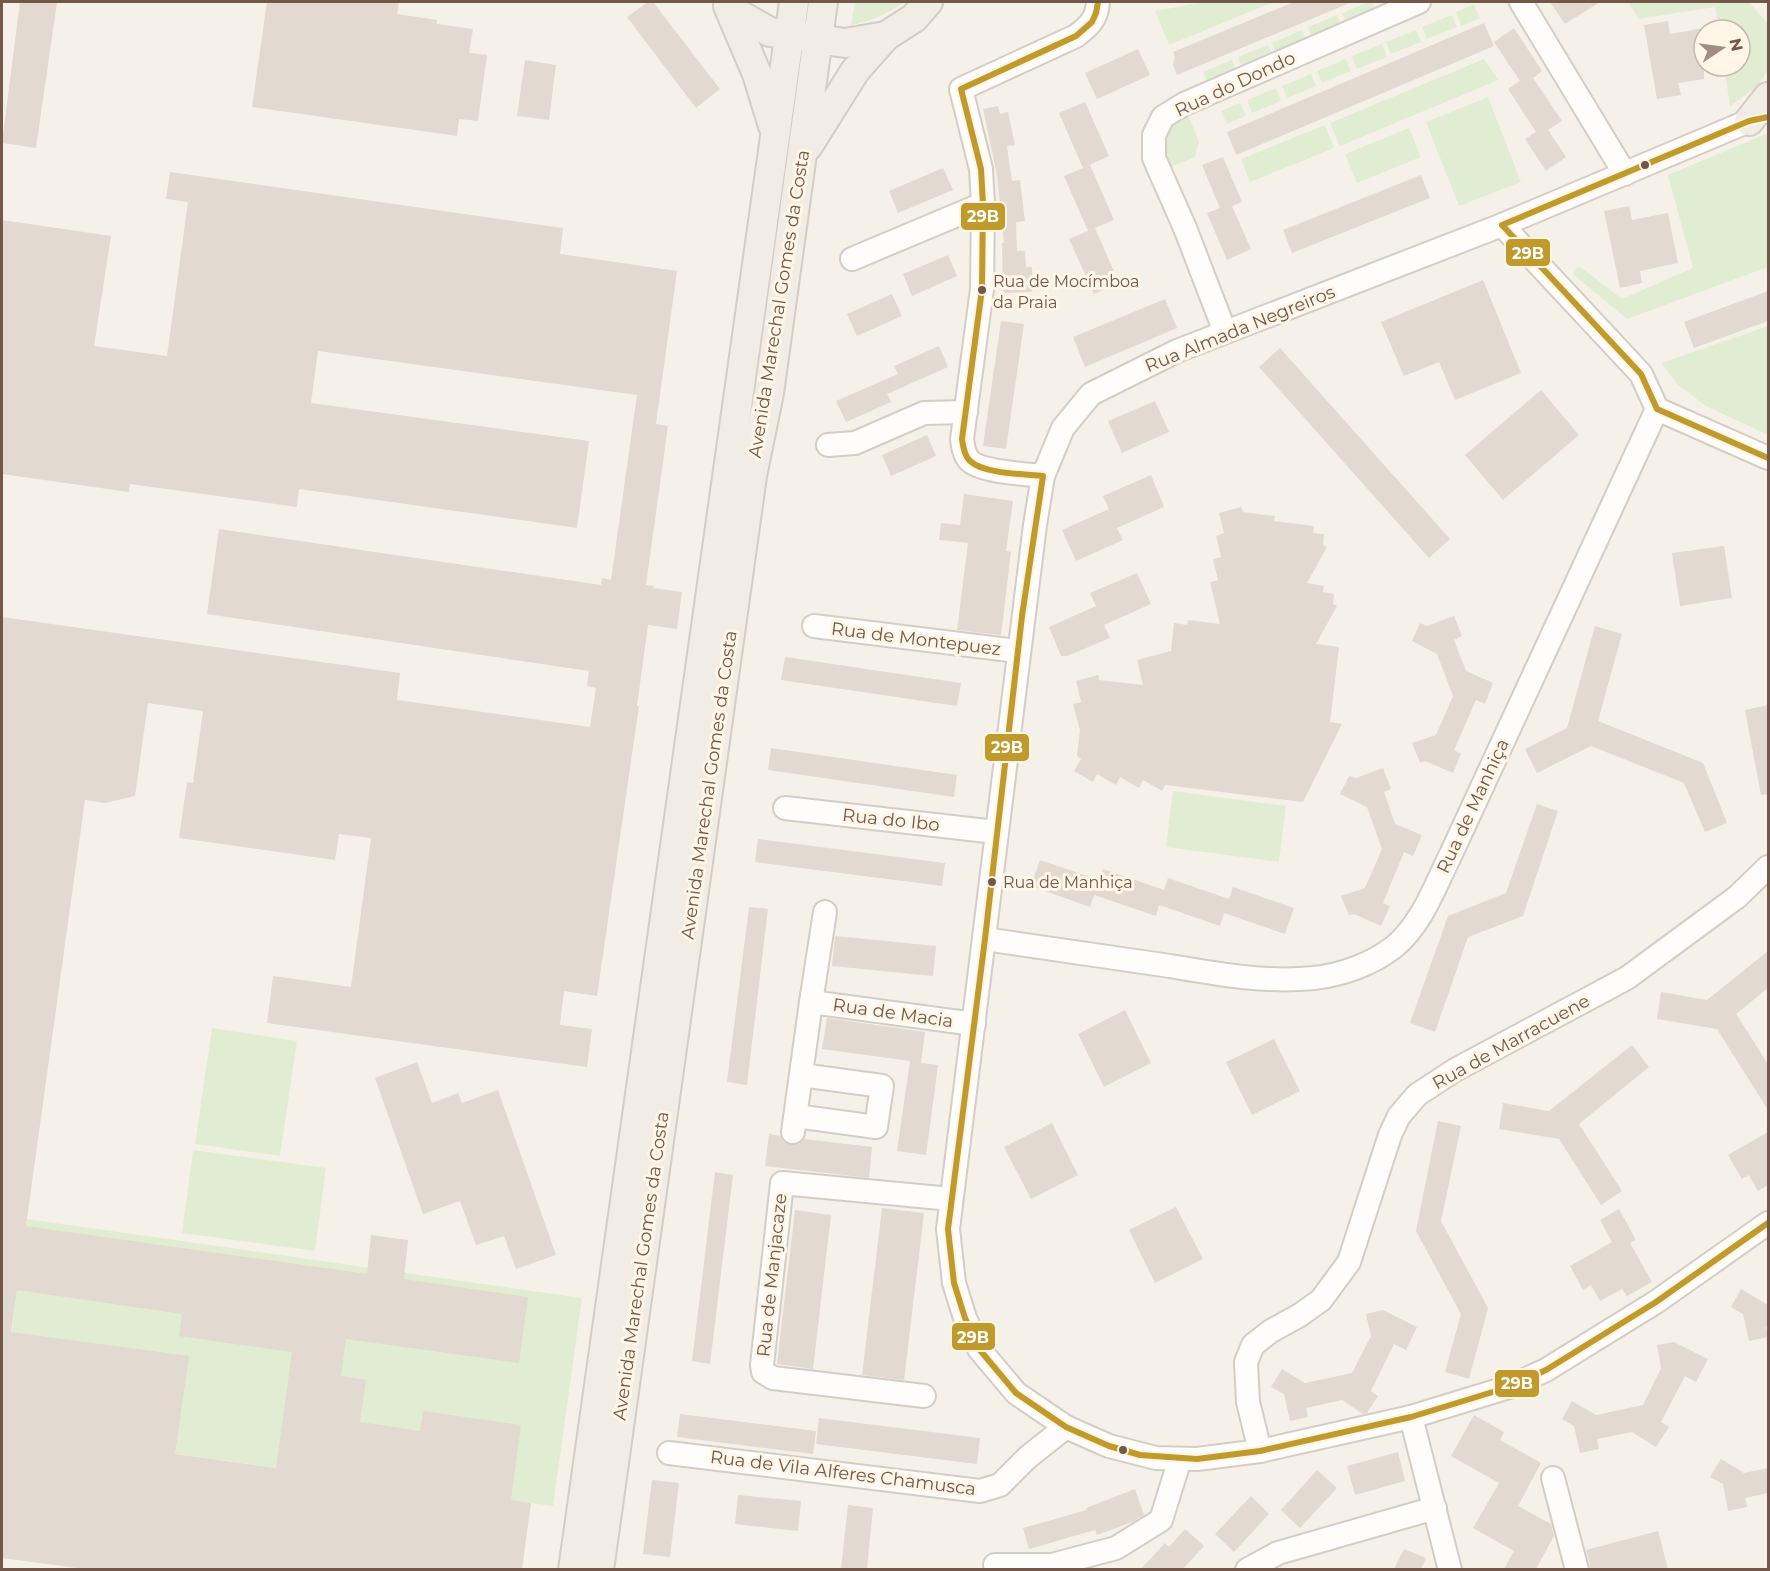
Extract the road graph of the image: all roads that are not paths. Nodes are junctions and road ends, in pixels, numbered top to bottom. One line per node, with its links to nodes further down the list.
1 (794, 2): 9 (main road, Avenida Marechal Gomes da Costa)
2 (823, 2): 11 (main road, Avenida Marechal Gomes da Costa)
3 (952, 2): 8 (main road)
4 (1098, 2): 17 (street)
5 (1419, 2): 20 (street, Rua do Dondo)
6 (1521, 2): 16 (street)
7 (728, 6): 9 (main road); 14 (main road)
8 (921, 10): 10 (main road)
9 (789, 35): 11 (main road); 14 (main road, Avenida Marechal Gomes da Costa)
10 (886, 36): 11 (main road); 15 (main road)
11 (818, 39): 15 (main road, Avenida Marechal Gomes da Costa)
12 (1768, 97): 13 (main road)
13 (1759, 119): 16 (street, Rua Almada Negreiros)
14 (775, 134): 47 (main road, Avenida Marechal Gomes da Costa)
15 (803, 153): 48 (main road, Avenida Marechal Gomes da Costa)
16 (1625, 174): 18 (street, Rua Almada Negreiros)
17 (982, 204): 19 (street); 22 (street)
18 (1502, 225): 20 (street, Rua Almada Negreiros); 21 (street)
19 (852, 259)
20 (1225, 332): 25 (street, Rua Almada Negreiros)
21 (1657, 409): 24 (street); 32 (street, Rua de Manhiça)
22 (966, 412): 23 (street); 25 (street)
23 (828, 445)
24 (1768, 458)
25 (1043, 476): 27 (street, Rua Almada Negreiros)
26 (814, 626): 27 (street, Rua de Montepuez)
27 (1018, 651): 29 (street, Rua Almada Negreiros)
28 (785, 808): 29 (street, Rua do Ibo)
29 (996, 832): 32 (street, Rua Almada Negreiros)
30 (1768, 867): 41 (street, Rua de Marracuene)
31 (825, 912): 33 (street, Rua de Macia)
32 (985, 939): 34 (street, Rua Almada Negreiros)
33 (811, 1002): 34 (street, Rua de Macia); 35 (street, Rua de Macia)
34 (974, 1024): 36 (street, Rua Almada Negreiros)
35 (801, 1075): 35 (street, Rua de Macia)
36 (951, 1199): 38 (street, Rua de Manjacaze); 40 (street, Rua Almada Negreiros)
37 (1768, 1222): 39 (street, Rua Almada Negreiros)
38 (924, 1396)
39 (1411, 1416): 41 (street, Rua Almada Negreiros); 45 (street)
40 (1066, 1427): 42 (street, Rua de Vila Alferes Chamusca); 43 (street, Rua Almada Negreiros)
41 (1260, 1451): 43 (street, Rua Almada Negreiros)
42 (669, 1453)
43 (1180, 1459): 46 (street)
44 (1553, 1478): 51 (street)
45 (1435, 1508): 49 (street); 50 (street)
46 (995, 1565)
47 (573, 1569)
48 (598, 1569)
49 (1247, 1569)
50 (1450, 1569)
51 (1577, 1569)

